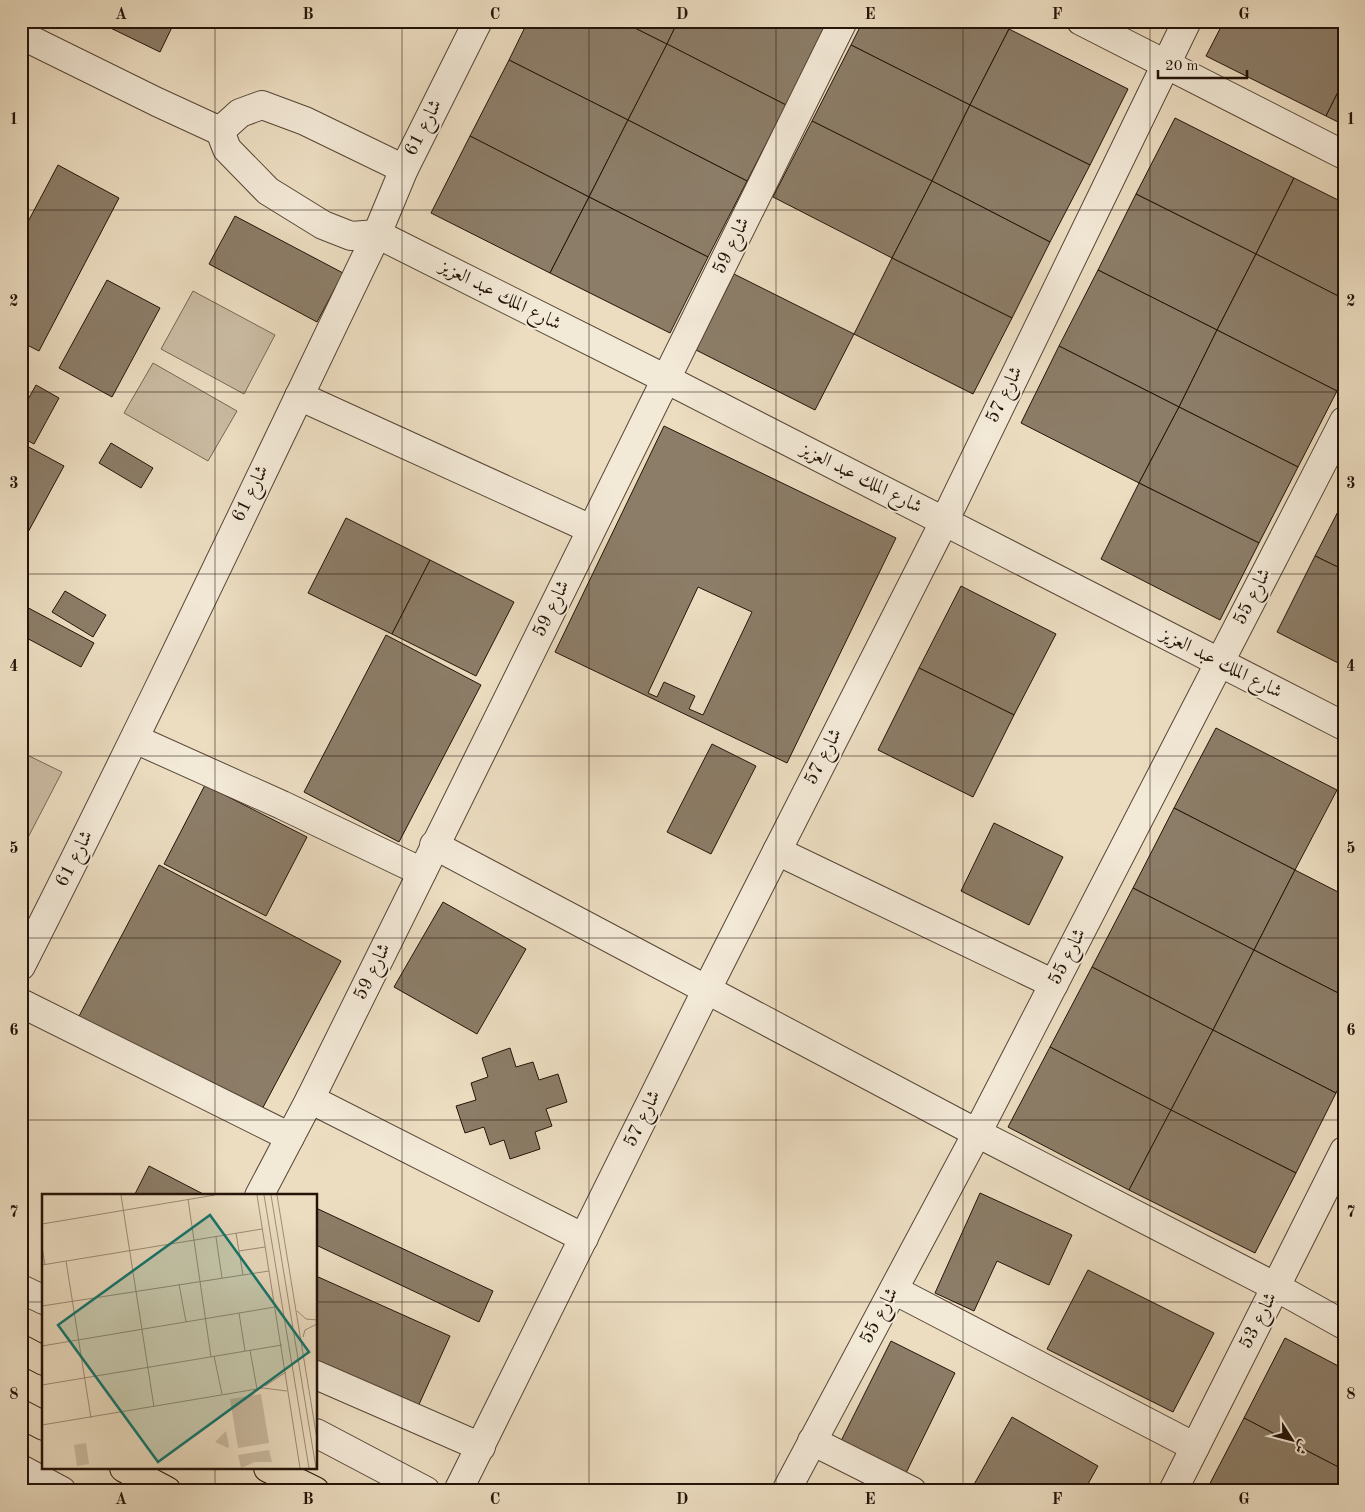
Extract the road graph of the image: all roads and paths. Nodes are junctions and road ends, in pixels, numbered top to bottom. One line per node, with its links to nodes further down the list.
1 (478, 21): 9 (street, شارع 61)
2 (843, 21): 11 (street, شارع 59)
3 (1081, 21): 6 (street)
4 (1187, 21): 6 (street, شارع 57)
5 (21, 35): 7 (street)
6 (1165, 64): 8 (street); 14 (street, شارع 57)
7 (220, 131): 9 (street); 10 (street)
8 (1344, 155)
9 (404, 169): 10 (street, شارع 61)
10 (377, 234): 11 (street, شارع الملك عبد العزيز); 12 (street, شارع 61)
11 (666, 379): 14 (street, شارع الملك عبد العزيز); 15 (street, شارع 59)
12 (299, 396): 15 (street); 18 (street, شارع 61)
13 (1344, 421): 16 (street, شارع 55)
14 (944, 522): 16 (street, شارع الملك عبد العزيز); 20 (street, شارع 57)
15 (591, 530): 19 (street, شارع 59)
16 (1220, 663): 17 (street, شارع الملك عبد العزيز); 23 (street, شارع 55)
17 (1344, 726)
18 (135, 738): 21 (street); 22 (street, شارع 61)
19 (434, 845): 21 (street, شارع 59); 24 (street)
20 (777, 851): 23 (street); 24 (street, شارع 57)
21 (422, 872): 26 (street, شارع 59)
22 (21, 966)
23 (1054, 984): 27 (street, شارع 55)
24 (707, 988): 27 (street); 31 (street, شارع 57)
25 (21, 1003): 28 (street)
26 (310, 1099): 28 (street, شارع 59); 31 (street)
27 (977, 1133): 32 (street); 34 (street, شارع 55)
28 (290, 1137): 30 (street, شارع 59)
29 (1344, 1152): 32 (street, شارع 53)
30 (260, 1194)
31 (584, 1238): 44 (street, شارع 57)
32 (1276, 1287): 36 (street); 45 (street, شارع 53)
33 (21, 1289): 35 (street)
34 (894, 1290): 43 (street, شارع 55); 45 (street)
35 (42, 1299)
36 (1344, 1324)
37 (21, 1349): 38 (highway)
38 (42, 1360)
39 (318, 1376): 44 (street)
40 (21, 1414): 41 (highway)
41 (42, 1425)
42 (318, 1434): 52 (street)
43 (812, 1441): 54 (street, شارع 55); 55 (street)
44 (481, 1447): 53 (street, شارع 57)
45 (1195, 1447): 56 (street, شارع 53)
46 (21, 1470): 49 (street)
47 (128, 1470): 50 (highway)
48 (272, 1470): 51 (highway)
49 (62, 1491)
50 (167, 1491)
51 (314, 1491)
52 (426, 1491)
53 (458, 1491)
54 (786, 1491)
55 (912, 1491)
56 (1173, 1491)

